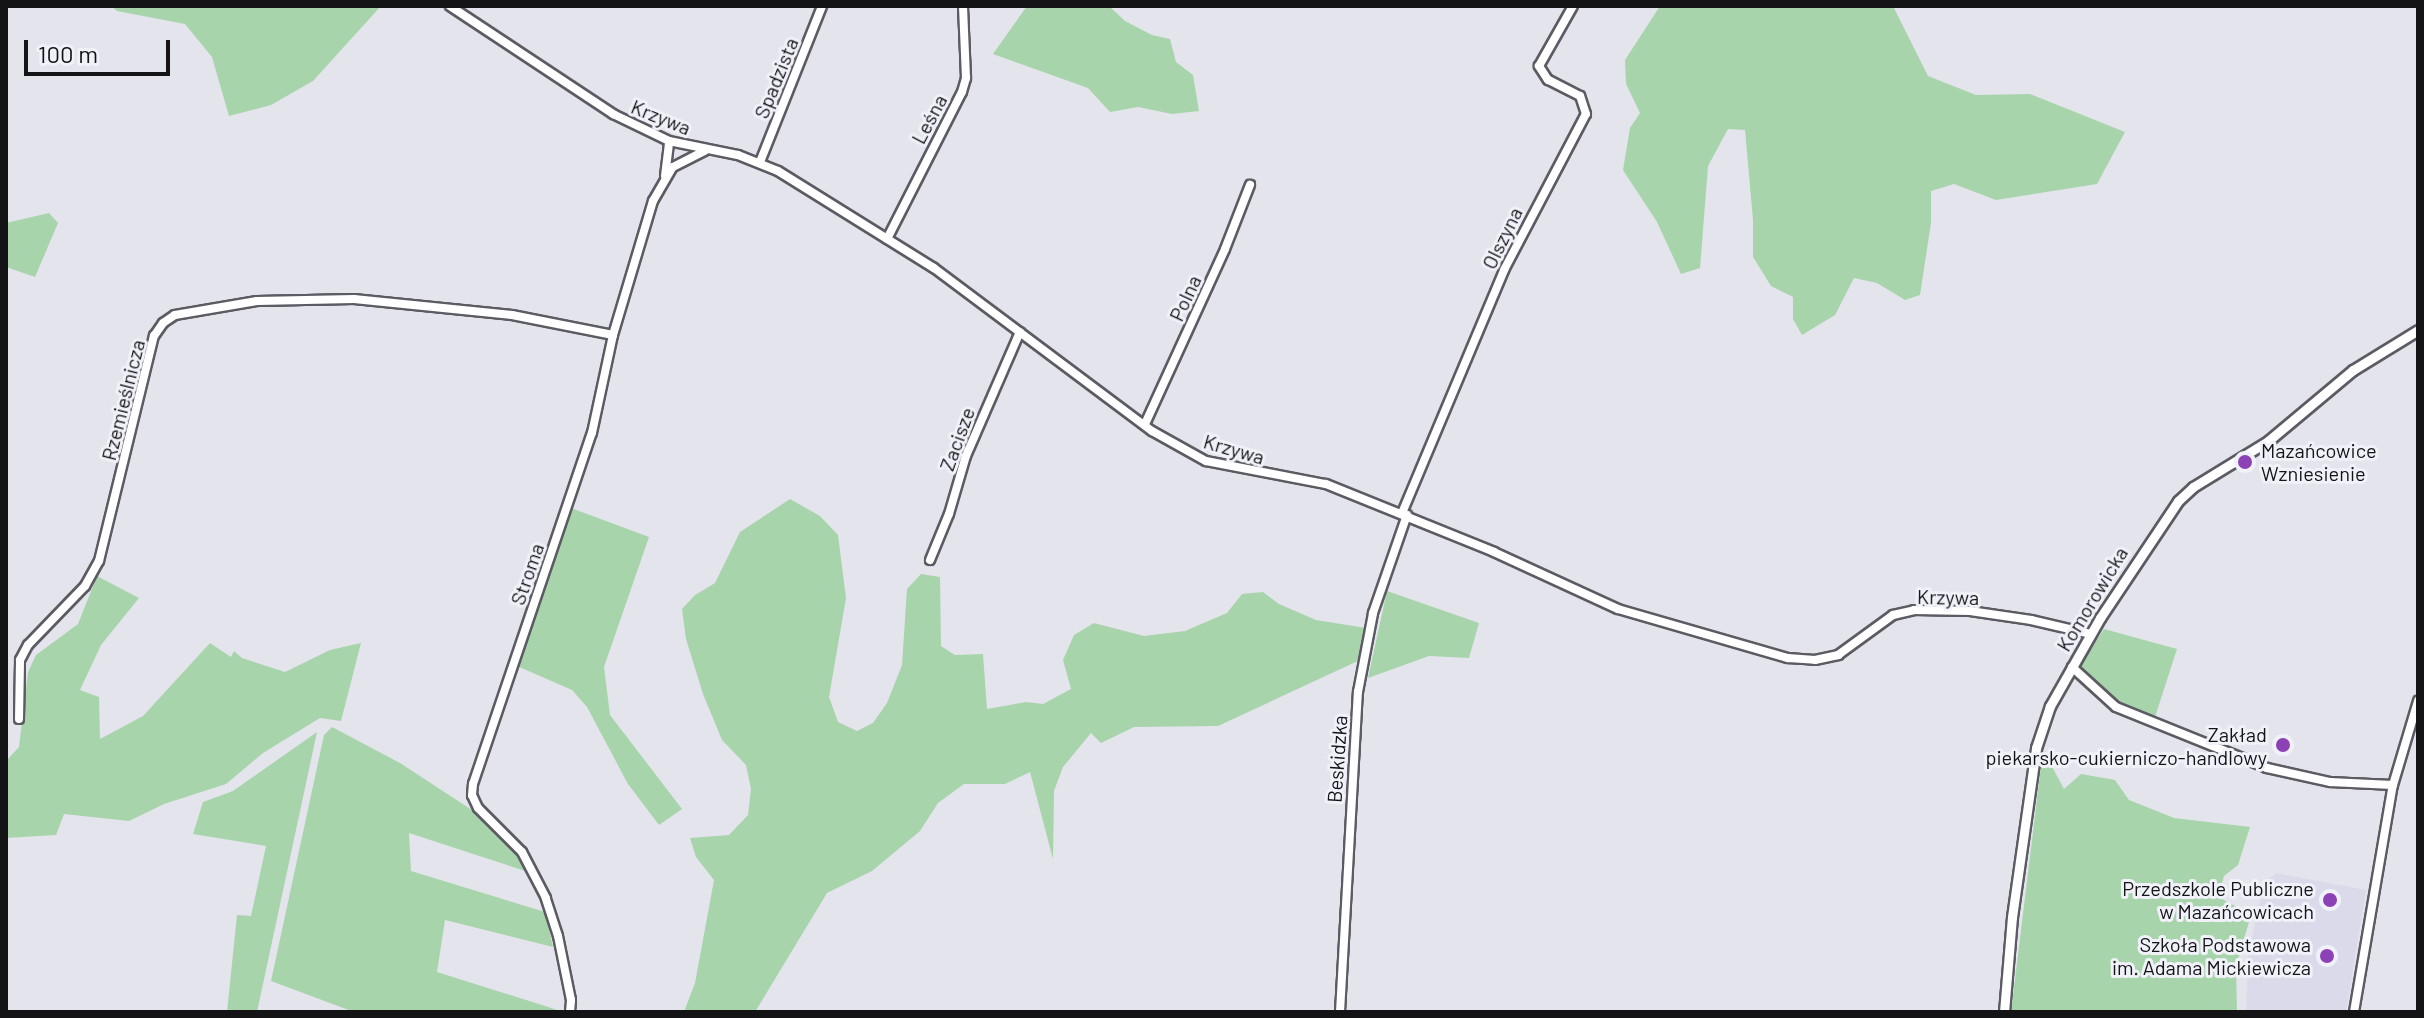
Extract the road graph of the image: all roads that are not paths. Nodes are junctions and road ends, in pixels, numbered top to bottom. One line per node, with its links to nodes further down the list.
1 (450, 6): 5 (street, Krzywa)
2 (822, 6): 7 (street, Spadzista)
3 (963, 6): 10 (street, Leśna)
4 (1573, 6): 15 (street, Olszyna)
5 (669, 141): 6 (street, Krzywa); 8 (street)
6 (708, 150): 7 (street, Krzywa); 8 (street)
7 (760, 162): 10 (street, Krzywa)
8 (665, 177): 13 (street, Stroma)
9 (1250, 185): 14 (street, Polna)
10 (887, 239): 12 (street, Krzywa)
11 (2418, 330): 17 (street, Komorowicka)
12 (1020, 332): 14 (street, Krzywa); 16 (street, Zacisze)
13 (613, 335): 20 (street, Rzemieślnicza); 22 (street, Stroma)
14 (1145, 424): 15 (street, Krzywa)
15 (1404, 514): 17 (street, Krzywa); 23 (street, Beskidzka)
16 (930, 560)
17 (2091, 634): 18 (street, Komorowicka)
18 (2072, 667): 21 (street); 24 (street, Komorowicka)
19 (2418, 701): 21 (street)
20 (19, 719)
21 (2393, 785): 25 (street)
22 (570, 1012)
23 (1340, 1012)
24 (2004, 1012)
25 (2354, 1012)

